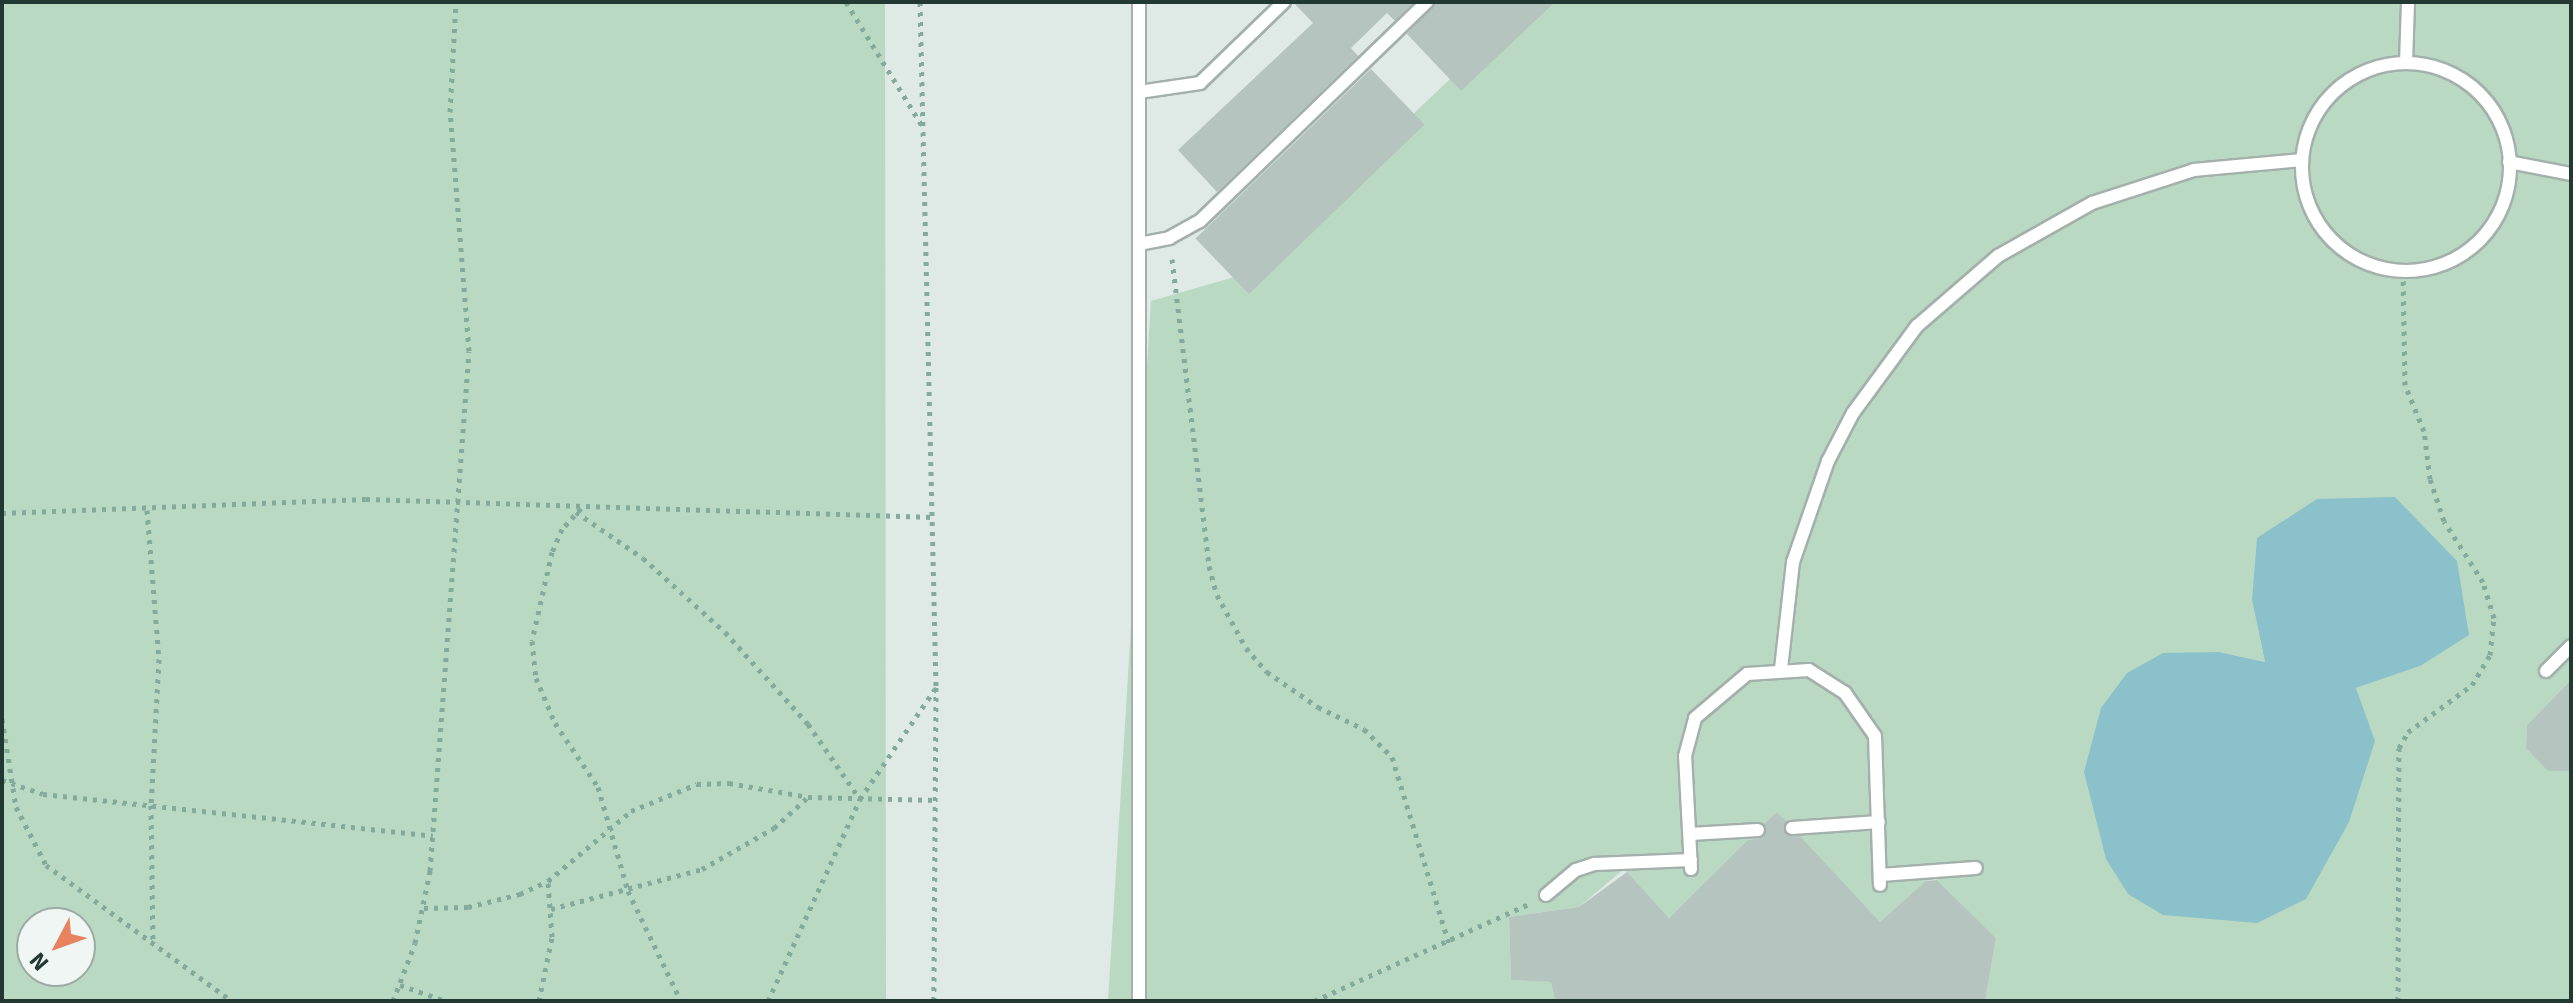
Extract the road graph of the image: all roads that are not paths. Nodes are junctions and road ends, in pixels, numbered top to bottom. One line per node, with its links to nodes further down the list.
1 (1139, 2): 6 (lane)
2 (1284, 2): 6 (lane)
3 (1427, 2): 10 (lane)
4 (2408, 2): 5 (lane)
5 (2406, 63): 7 (lane); 8 (lane)
6 (1139, 92): 10 (lane)
7 (2302, 160): 8 (lane); 12 (lane)
8 (2509, 162): 9 (lane)
9 (2571, 174)
10 (1139, 244): 20 (lane)
11 (2571, 646): 13 (lane)
12 (1781, 669): 14 (lane); 17 (lane)
13 (2546, 671)
14 (1879, 822): 15 (lane); 18 (lane)
15 (1792, 828)
16 (1758, 830): 17 (lane)
17 (1690, 834): 19 (lane)
18 (1976, 868)
19 (1546, 895)
20 (1139, 1001)

